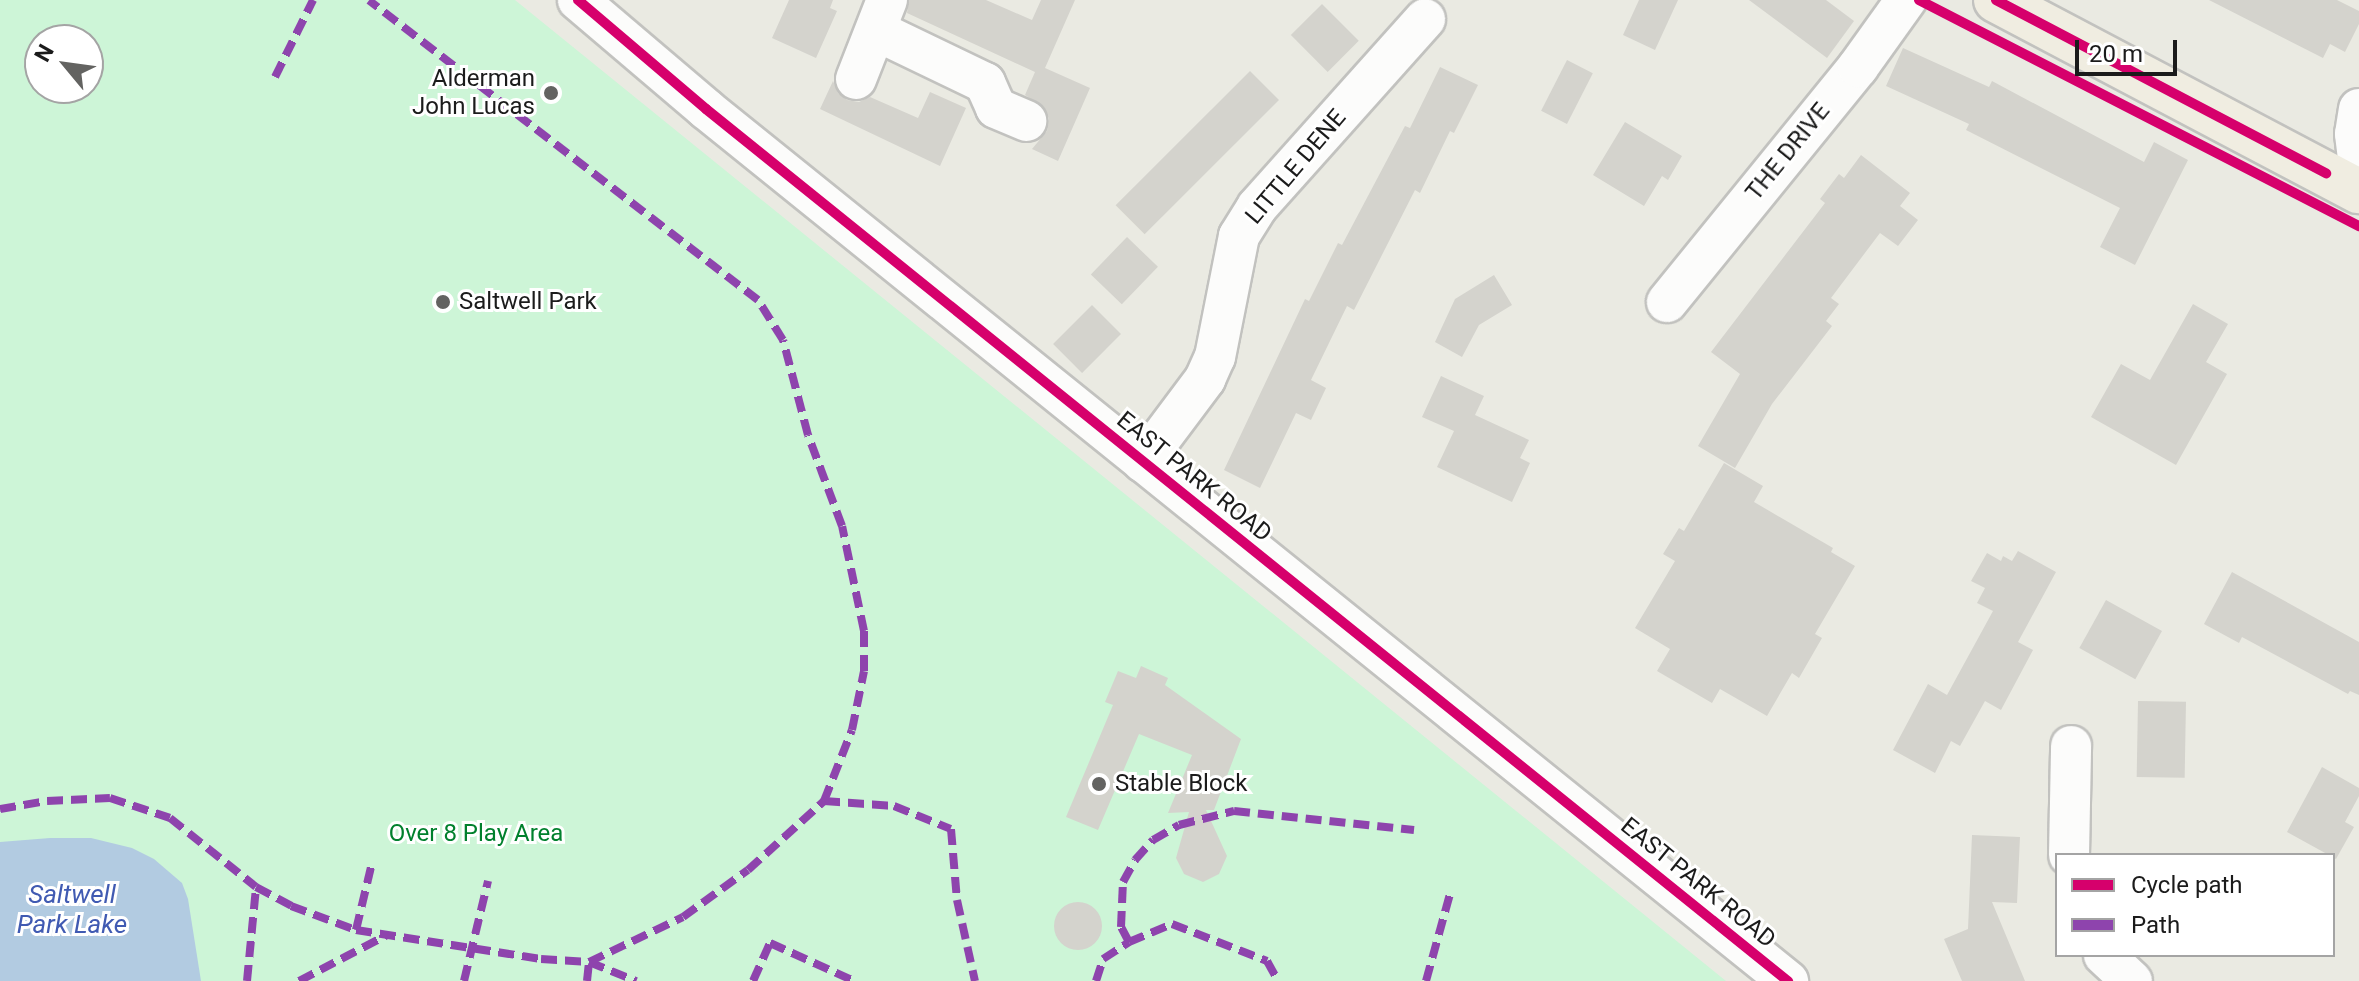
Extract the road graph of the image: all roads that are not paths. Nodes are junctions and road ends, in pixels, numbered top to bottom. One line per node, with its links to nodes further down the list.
1 (578, 0): 12 (street, EAST PARK ROAD)
2 (1906, 0): 11 (street, THE DRIVE)
3 (1996, 0): 10 (main road)
4 (882, 16): 6 (street); 8 (street)
5 (1425, 19): 12 (street, LITTLE DENE)
6 (856, 79)
7 (2359, 109): 9 (street)
8 (1026, 121)
9 (2359, 166)
10 (2359, 191)
11 (1667, 302)
12 (1143, 462): 16 (street, EAST PARK ROAD)
13 (2071, 746): 14 (street)
14 (2069, 853)
15 (2106, 957): 17 (street)
16 (1788, 981)
17 (2132, 981)

